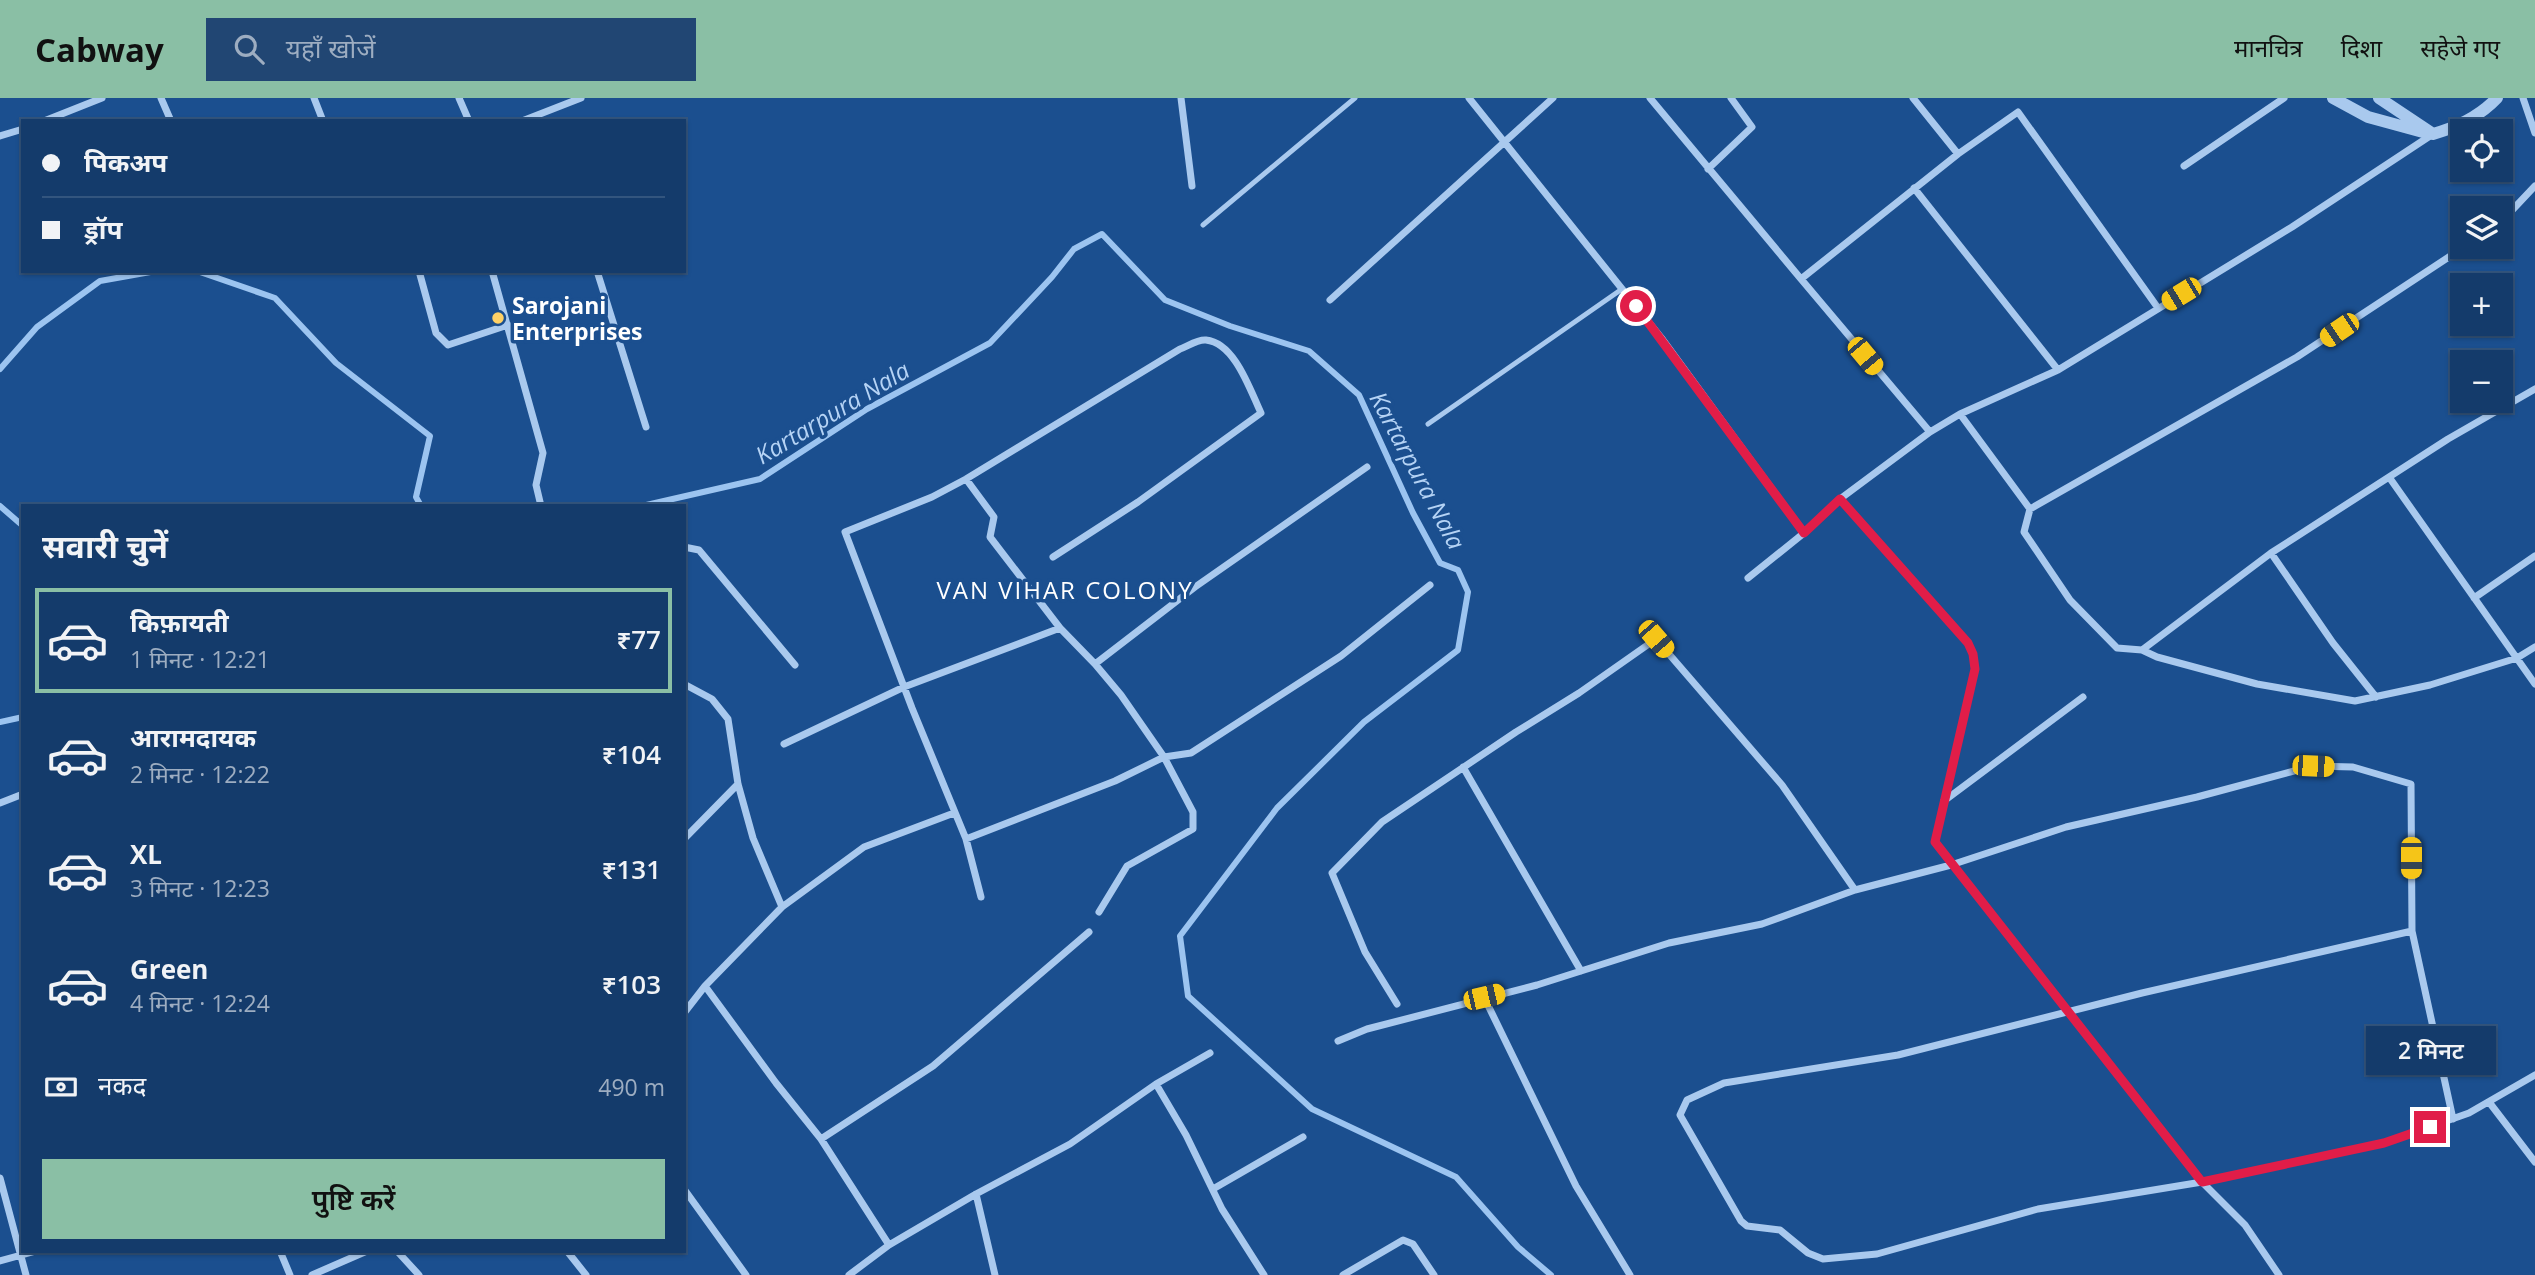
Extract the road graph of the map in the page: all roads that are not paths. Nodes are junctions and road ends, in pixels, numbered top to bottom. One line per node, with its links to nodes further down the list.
1 (102, 98): 18 (street)
2 (161, 98): 19 (street)
3 (314, 98): 20 (street)
4 (459, 98): 21 (street)
5 (581, 98): 22 (street)
6 (1181, 98): 32 (street)
7 (1355, 98): 35 (lane)
8 (1469, 98): 27 (street)
9 (1553, 98): 27 (street)
10 (1650, 98): 30 (street)
11 (1731, 98): 30 (street)
12 (1913, 98): 28 (street)
13 (2284, 98): 29 (street)
14 (2333, 98): 25 (street)
15 (2379, 98): 25 (street)
16 (2497, 98): 25 (street)
17 (2524, 98): 24 (street)
18 (49, 119)
19 (170, 119)
20 (322, 119)
21 (468, 119)
22 (527, 119)
23 (21, 132): 26 (street)
24 (2535, 133)
25 (2433, 134): 43 (street)
26 (0, 136)
27 (1505, 142): 41 (street); 42 (street)
28 (1958, 154): 33 (street); 43 (street)
29 (2184, 166)
30 (1708, 169): 40 (street)
31 (2535, 186): 34 (street)
32 (1192, 187)
33 (1914, 188): 40 (street); 45 (street)
34 (2513, 211)
35 (1203, 225)
36 (2450, 256): 56 (street)
37 (420, 273): 44 (street)
38 (493, 273): 44 (street)
39 (598, 273): 49 (street)
40 (1801, 279): 50 (street)
41 (1622, 289): 48 (lane); 57 (street)
42 (1330, 300)
43 (2158, 307): 45 (street)
44 (508, 325): 55 (street)
45 (2058, 370): 47 (street)
46 (2535, 389): 52 (street)
47 (1960, 414): 50 (street); 56 (street)
48 (1427, 424)
49 (646, 427)
50 (1930, 432): 54 (street)
51 (1367, 467): 69 (street)
52 (2389, 477): 59 (street); 64 (street)
53 (966, 479): 61 (street); 65 (street); 73 (street)
54 (1840, 499): 57 (street); 81 (street)
55 (541, 504)
56 (2030, 509): 67 (street)
57 (1804, 533): 62 (street)
58 (686, 547): 70 (street)
59 (2271, 553): 67 (street); 75 (street)
60 (2535, 556): 64 (street)
61 (1053, 558)
62 (1748, 578)
63 (1430, 585): 77 (street)
64 (2474, 598): 68 (street)
65 (1060, 628): 69 (street); 73 (street)
66 (2535, 647): 68 (street)
67 (2142, 650): 75 (street)
68 (2517, 658): 71 (street); 75 (street)
69 (1095, 664): 77 (street)
70 (795, 665)
71 (2535, 684)
72 (686, 685): 79 (street)
73 (904, 687): 76 (street); 83 (street)
74 (2083, 697): 81 (street)
75 (2376, 697)
76 (784, 744)
77 (1164, 757): 85 (street); 90 (street)
78 (1463, 767): 87 (street); 93 (street); 96 (street)
79 (738, 783): 84 (street); 89 (street)
80 (21, 795): 82 (street)
81 (1944, 801): 86 (street)
82 (0, 803)
83 (954, 813): 85 (street); 89 (street)
84 (686, 837)
85 (966, 839): 88 (street)
86 (1951, 865): 87 (street); 91 (street); 98 (street)
87 (1855, 890): 93 (street)
88 (981, 897)
89 (782, 907): 94 (street)
90 (1099, 912)
91 (2412, 931): 98 (street); 104 (street)
92 (1089, 932): 106 (street)
93 (1581, 971): 95 (street)
94 (705, 986): 97 (street); 106 (street)
95 (1484, 997): 99 (street); 133 (street)
96 (1397, 1004)
97 (686, 1010)
98 (2070, 1013): 109 (street); 109 (street)
99 (1338, 1041)
100 (1210, 1054): 102 (street)
101 (2535, 1075): 103 (street)
102 (1156, 1084): 110 (street); 112 (street)
103 (2489, 1102): 104 (street); 107 (street)
104 (2453, 1119): 109 (street)
105 (1303, 1137): 110 (street)
106 (821, 1139): 113 (street)
107 (2535, 1162)
108 (0, 1178): 119 (street)
109 (2202, 1182): 121 (street)
110 (1213, 1189): 130 (street)
111 (686, 1192): 127 (street)
112 (976, 1194): 113 (street); 129 (street)
113 (888, 1245): 128 (street)
114 (28, 1253): 119 (street)
115 (281, 1253): 123 (street)
116 (362, 1253): 124 (street)
117 (399, 1253): 125 (street)
118 (568, 1253): 126 (street)
119 (21, 1255): 120 (street); 122 (street)
120 (0, 1261)
121 (2275, 1273)
122 (26, 1275)
123 (290, 1275)
124 (312, 1275)
125 (419, 1275)
126 (586, 1275)
127 (746, 1275)
128 (849, 1275)
129 (995, 1275)
130 (1264, 1275)
131 (1343, 1275): 132 (street)
132 (1434, 1275)
133 (1630, 1275)

